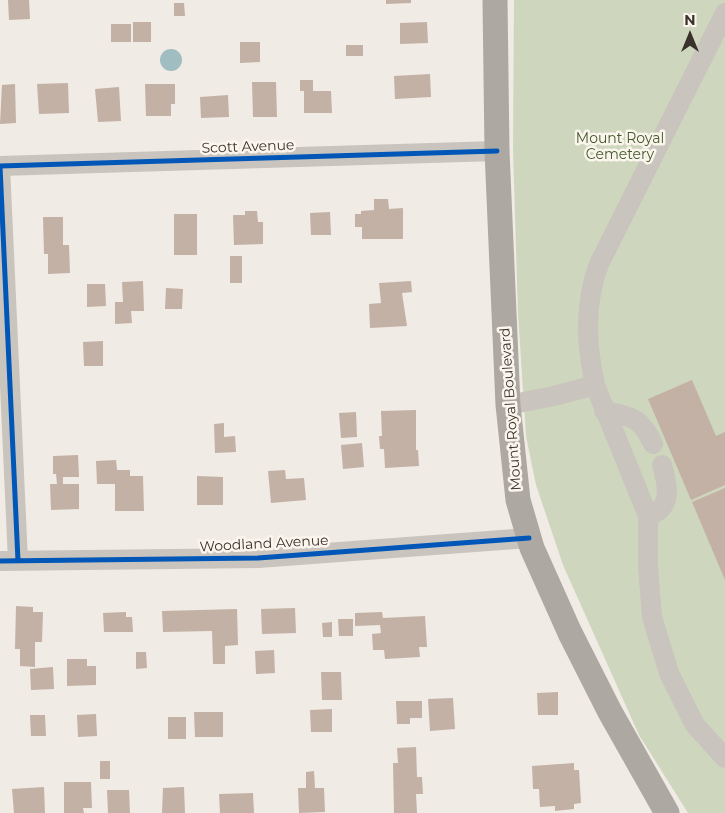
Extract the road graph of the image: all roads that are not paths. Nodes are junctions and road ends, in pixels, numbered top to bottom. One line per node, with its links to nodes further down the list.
1 (495, 0): 3 (main road, Mount Royal Boulevard)
2 (725, 13): 5 (street)
3 (497, 151): 4 (street, Scott Avenue); 6 (main road, Mount Royal Boulevard)
4 (0, 166): 12 (street)
5 (595, 385): 6 (street); 7 (street)
6 (508, 405): 11 (main road, Mount Royal Boulevard)
7 (604, 411): 8 (street); 10 (street)
8 (653, 444)
9 (662, 465): 10 (street)
10 (648, 516): 13 (street)
11 (529, 538): 12 (street, Woodland Avenue); 14 (main road, Mount Royal Boulevard)
12 (9, 561)
13 (725, 758)
14 (667, 813)

